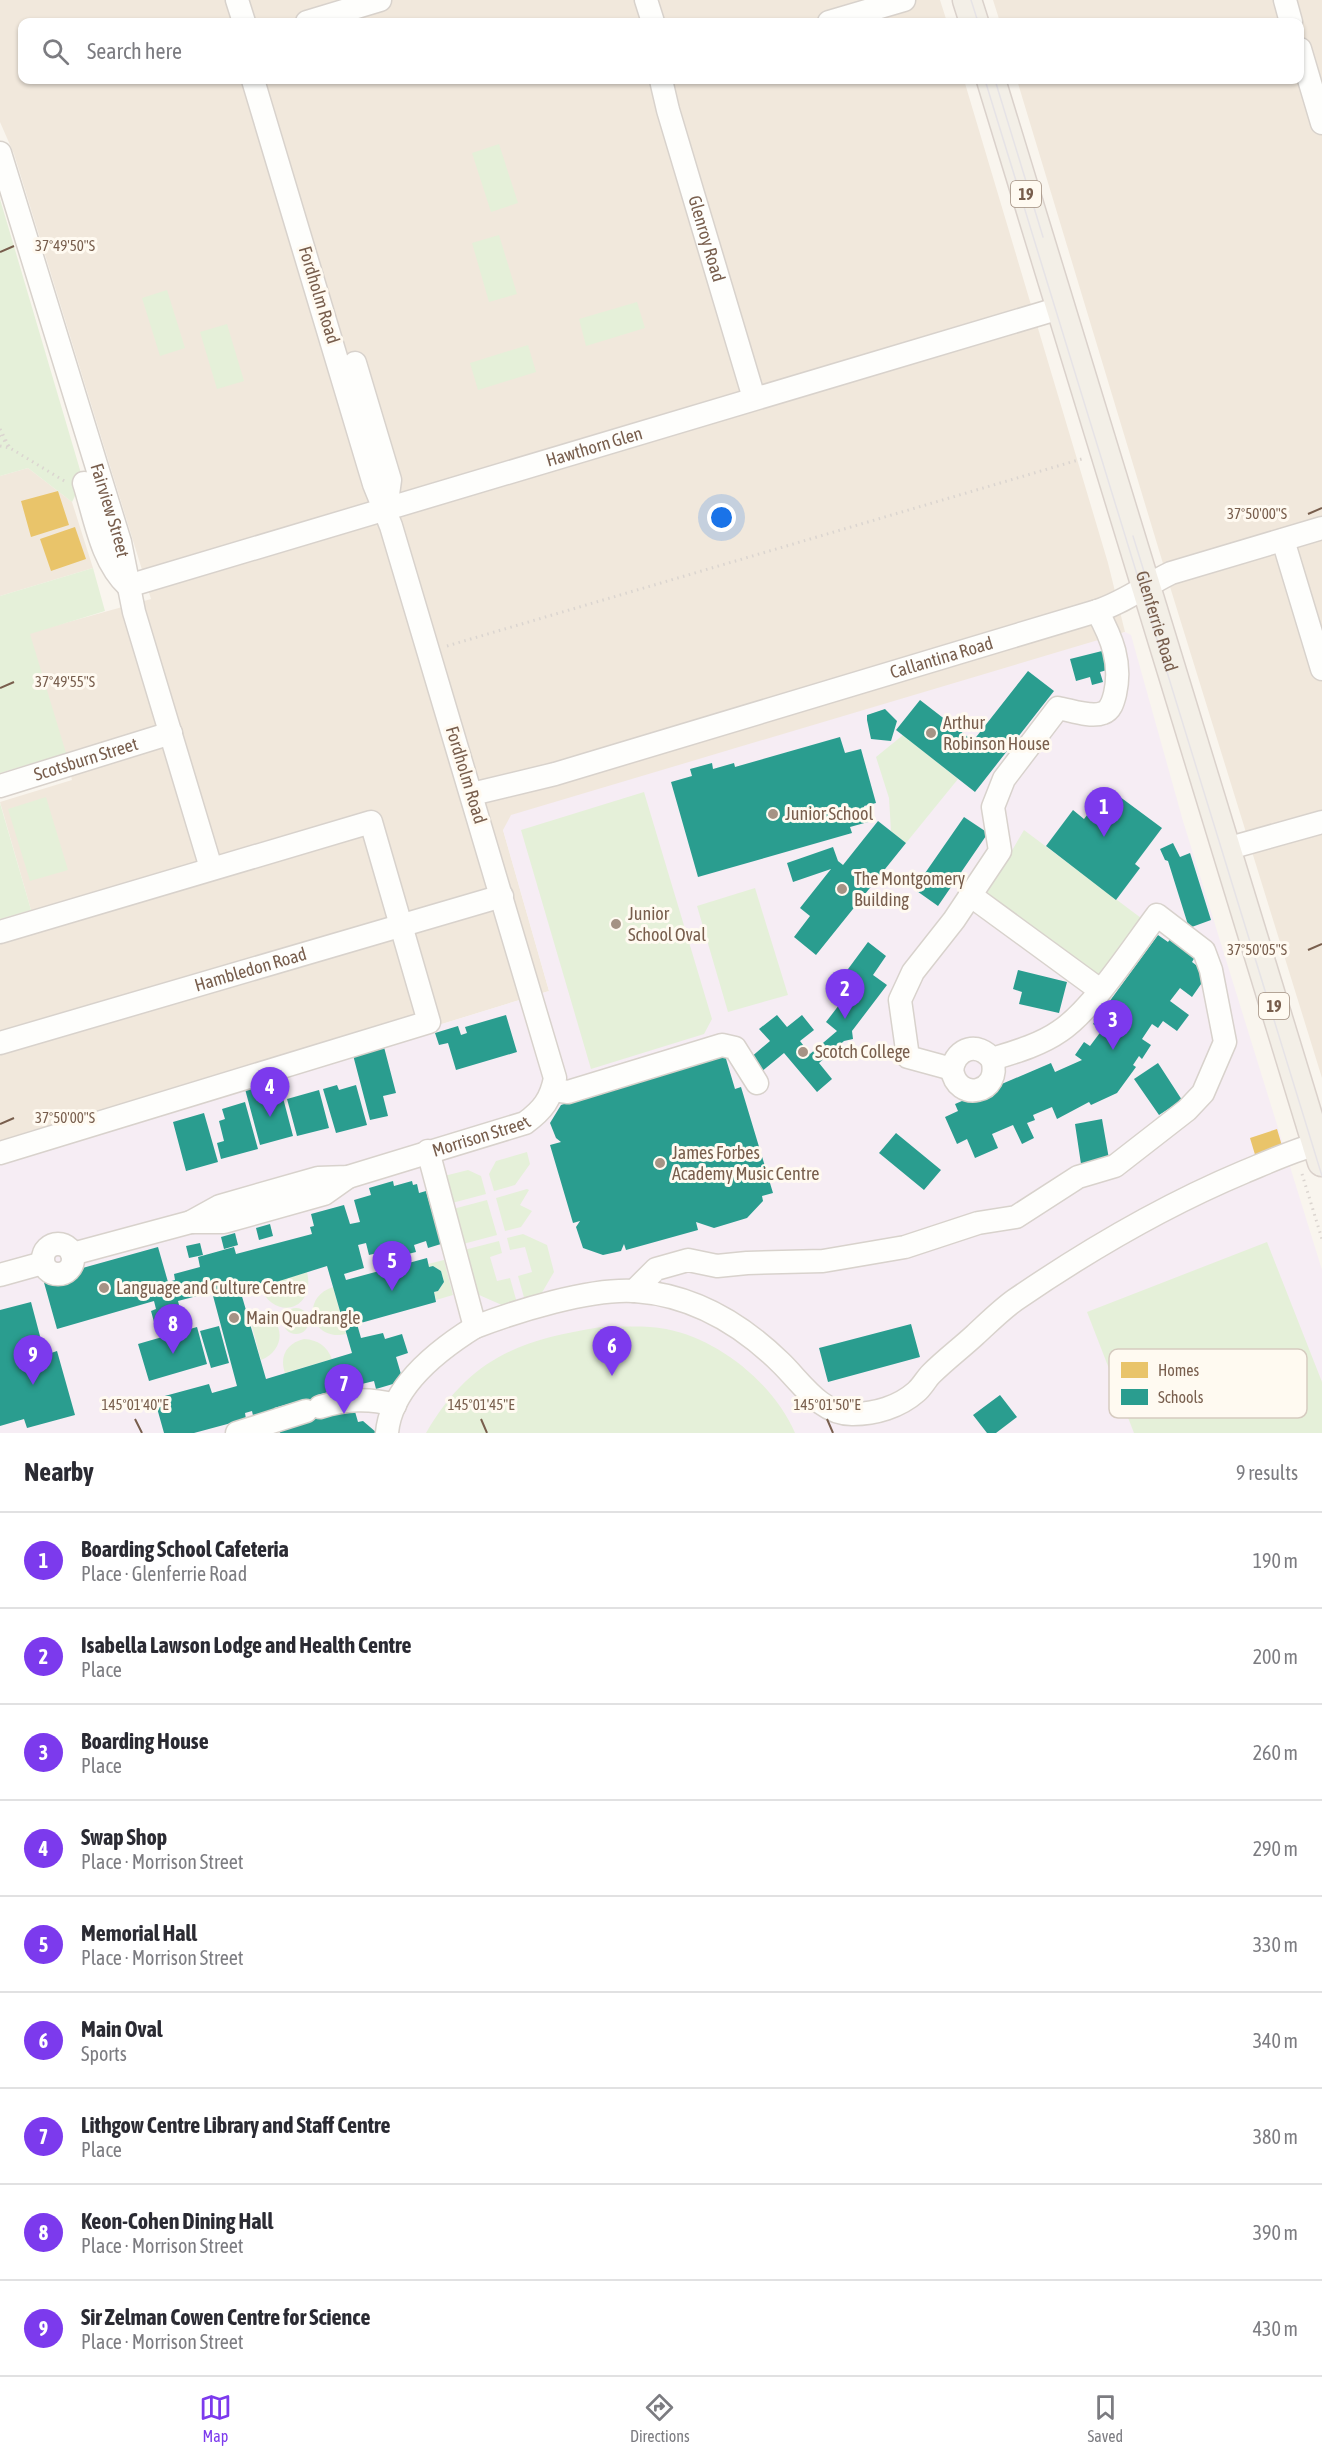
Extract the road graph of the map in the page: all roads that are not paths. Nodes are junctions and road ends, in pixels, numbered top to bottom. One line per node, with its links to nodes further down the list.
1 (237, 0): 7 (street)
2 (380, 0): 8 (street)
3 (646, 0): 9 (street)
4 (904, 0): 10 (street)
5 (967, 0): 11 (main road)
6 (1284, 0): 12 (street)
7 (243, 18)
8 (320, 18)
9 (651, 18)
10 (843, 18)
11 (973, 18)
12 (1290, 18)
13 (1304, 65): 18 (street)
14 (254, 84): 23 (street, Fordholm Road)
15 (270, 84): 23 (street, Fordholm Road)
16 (662, 84): 21 (street, Glenroy Road)
17 (992, 84): 20 (main road, Glenferrie Road / 19)
18 (1322, 123)
19 (0, 153): 26 (street, Fairview Street)
20 (1060, 308): 21 (street, Hawthorn Glen); 27 (main road, Glenferrie Road / 19)
21 (754, 398): 23 (street, Hawthorn Glen)
22 (76, 483): 26 (street)
23 (386, 509): 26 (street, Hawthorn Glen); 32 (street, Fordholm Road)
24 (1322, 528): 25 (street, Callantina Road)
25 (1283, 540): 27 (street, Callantina Road); 29 (street)
26 (128, 586): 30 (street, Fairview Street)
27 (1145, 587): 28 (street, Callantina Road); 34 (main road, Glenferrie Road / 19)
28 (1097, 611): 32 (street, Callantina Road); 36 (street)
29 (1322, 669)
30 (171, 733): 31 (street, Scotsburn Street); 35 (street, Fairview Street)
31 (0, 786)
32 (474, 800): 37 (street, Fordholm Road)
33 (1322, 822): 34 (street)
34 (1226, 849): 48 (main road, Glenferrie Road / 19)
35 (211, 868): 38 (street); 39 (street)
36 (970, 895): 40 (street); 43 (street)
37 (502, 896): 38 (street, Hambledon Road); 45 (street, Fordholm Road)
38 (401, 926): 41 (street, Hambledon Road); 47 (street)
39 (0, 932)
40 (1100, 990): 42 (street); 50 (street)
41 (0, 1043)
42 (992, 1059): 43 (street); 43 (street)
43 (952, 1069)
44 (757, 1083): 45 (street)
45 (553, 1090): 46 (street, Morrison Street)
46 (428, 1151): 49 (street, Morrison Street); 51 (street)
47 (0, 1153)
48 (1319, 1153): 50 (street)
49 (0, 1275)
50 (634, 1291): 51 (street)
51 (475, 1327): 52 (street)
52 (395, 1405): 53 (street); 54 (street)
53 (237, 1433)
54 (387, 1433)

